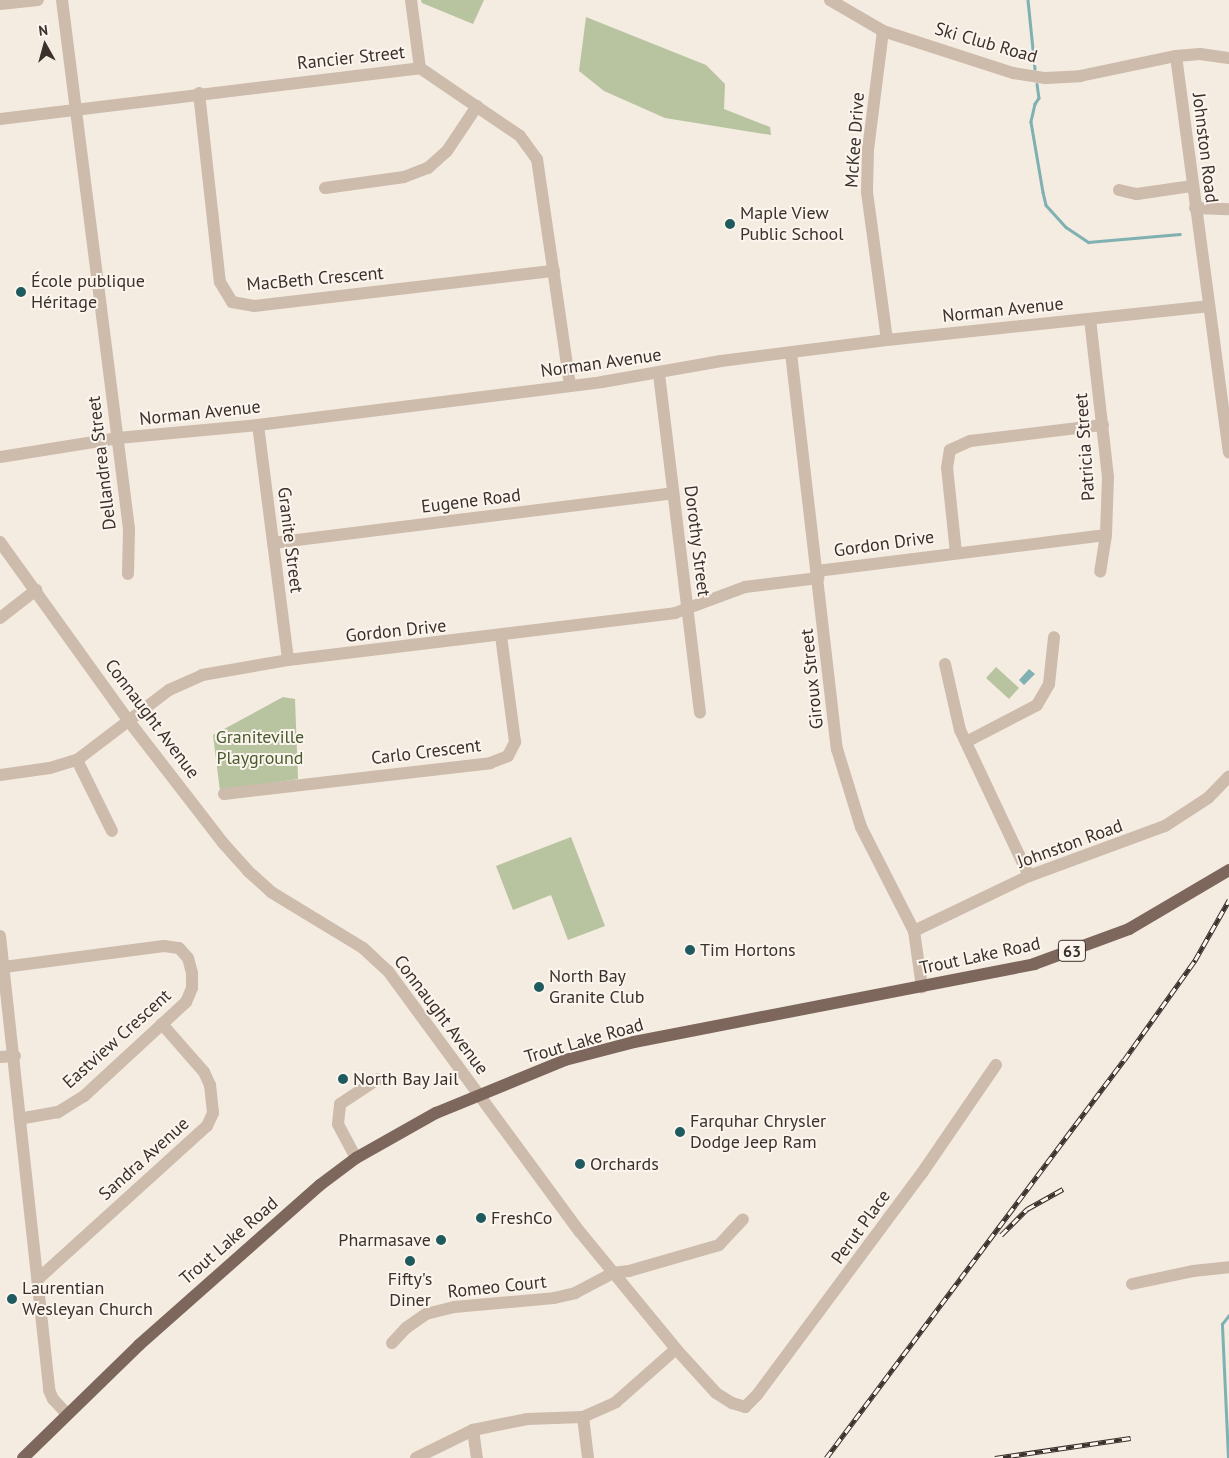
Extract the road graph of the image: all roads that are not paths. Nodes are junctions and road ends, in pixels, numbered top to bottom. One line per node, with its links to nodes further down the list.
1 (38, 0): 5 (street)
2 (62, 0): 12 (street, Dellandrea Street)
3 (411, 0): 9 (street)
4 (830, 0): 6 (street, Ski Club Road)
5 (0, 4)
6 (883, 31): 7 (street, Ski Club Road); 22 (street, McKee Drive)
7 (1176, 56): 8 (street, Ski Club Road); 14 (street, Johnston Road)
8 (1229, 58)
9 (420, 68): 10 (street, Rancier Street); 11 (street, Rancier Street)
10 (199, 93): 12 (street, Rancier Street); 19 (street, MacBeth Crescent)
11 (477, 106): 15 (street); 19 (street, Rancier Street)
12 (75, 110): 13 (street, Rancier Street); 28 (street, Dellandrea Street)
13 (0, 119)
14 (1192, 186): 16 (street); 17 (street, Johnston Road)
15 (324, 188)
16 (1119, 190)
17 (1196, 208): 18 (street); 20 (street, Johnston Road)
18 (1229, 209)
19 (554, 270): 25 (street, Rancier Street)
20 (1208, 306): 21 (street, Norman Avenue); 29 (street, Johnston Road)
21 (1090, 319): 22 (street, Norman Avenue); 27 (street, Patricia Street)
22 (887, 340): 23 (street, Norman Avenue)
23 (791, 353): 24 (street, Norman Avenue); 38 (street, Giroux Street)
24 (659, 374): 25 (street, Norman Avenue); 31 (street, Dorothy Street)
25 (570, 386): 26 (street, Norman Avenue)
26 (258, 425): 28 (street, Norman Avenue); 34 (street, Granite Street)
27 (1103, 425): 32 (street, Patricia Street); 35 (street)
28 (118, 438): 30 (street, Norman Avenue); 37 (street, Dellandrea Street)
29 (1229, 452)
30 (0, 457)
31 (673, 493): 34 (street, Eugene Road); 40 (street, Dorothy Street)
32 (1106, 535): 35 (street, Gordon Drive); 36 (street, Patricia Street)
33 (0, 542): 39 (street, Connaught Avenue)
34 (274, 543): 44 (street, Granite Street)
35 (956, 552): 38 (street, Gordon Drive)
36 (1100, 572)
37 (128, 574)
38 (818, 575): 40 (street, Gordon Drive); 56 (street, Giroux Street)
39 (36, 590): 41 (street); 47 (street, Connaught Avenue)
40 (688, 609): 42 (street, Gordon Drive); 46 (street, Dorothy Street)
41 (0, 618)
42 (501, 636): 44 (street, Gordon Drive); 52 (street, Carlo Crescent)
43 (1054, 637): 48 (street)
44 (288, 660): 47 (street, Gordon Drive)
45 (945, 664): 48 (street)
46 (700, 713)
47 (128, 720): 49 (street, Gordon Drive); 65 (street, Connaught Avenue)
48 (966, 742): 55 (street)
49 (77, 760): 50 (street, Gordon Drive); 53 (street)
50 (0, 775)
51 (1229, 776): 55 (street, Johnston Road)
52 (224, 794)
53 (112, 831)
54 (1229, 870): 59 (main road, Trout Lake Road / 63)
55 (1029, 876): 56 (street, Johnston Road)
56 (914, 931): 59 (street, Giroux Street)
57 (0, 936): 58 (street)
58 (4, 967): 60 (street, Eastview Crescent); 61 (street)
59 (922, 987): 65 (main road, Trout Lake Road)
60 (162, 1024): 66 (street, Eastview Crescent); 71 (street, Sandra Avenue)
61 (15, 1056): 62 (street); 66 (street)
62 (0, 1057)
63 (996, 1065): 75 (street, Perut Place)
64 (378, 1078): 67 (street)
65 (480, 1094): 67 (main road, Trout Lake Road); 70 (street, Connaught Avenue)
66 (20, 1120): 71 (street)
67 (356, 1158): 76 (main road, Trout Lake Road)
68 (743, 1219): 70 (street, Romeo Court)
69 (1229, 1267): 72 (street)
70 (613, 1273): 73 (street, Romeo Court); 74 (street, Connaught Avenue)
71 (38, 1278): 76 (street)
72 (1132, 1284)
73 (392, 1343)
74 (676, 1349): 75 (street, Connaught Avenue); 77 (street)
75 (748, 1405)
76 (67, 1414): 79 (main road, Trout Lake Road)
77 (583, 1417): 78 (street); 82 (street)
78 (473, 1430): 80 (street); 81 (street)
79 (22, 1458)
80 (416, 1458)
81 (477, 1458)
82 (588, 1458)

